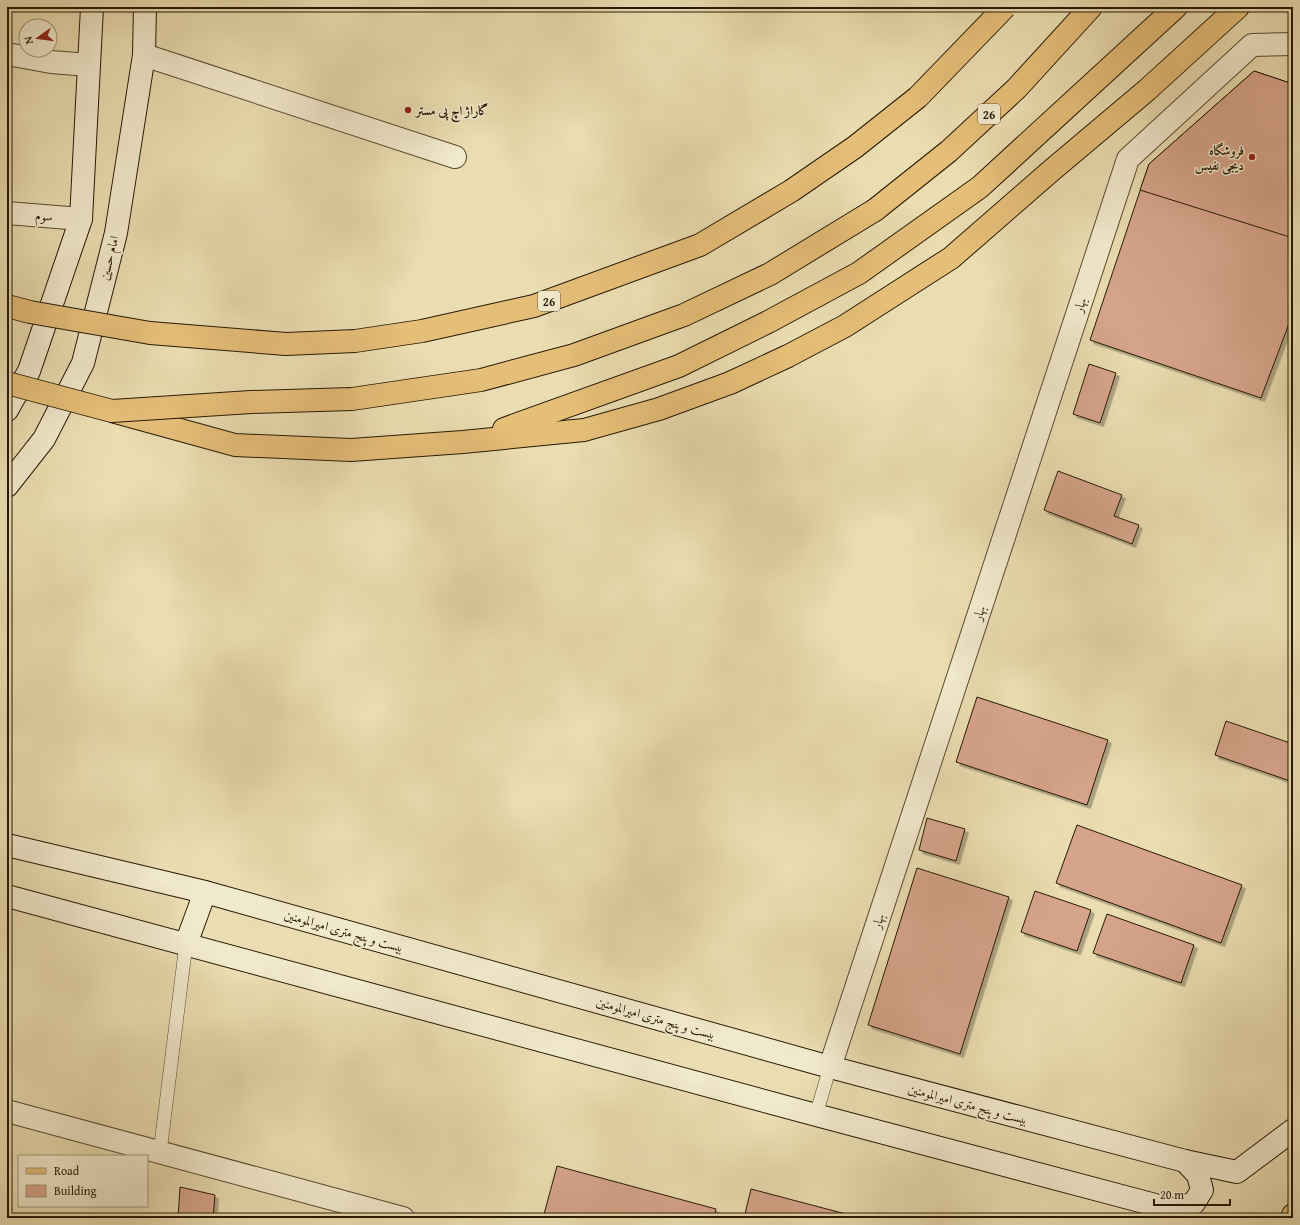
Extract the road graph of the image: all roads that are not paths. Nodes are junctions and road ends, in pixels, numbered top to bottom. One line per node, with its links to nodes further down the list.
1 (92, 7): 10 (main road)
2 (145, 7): 9 (main road, امام حسین)
3 (1005, 7): 14 (highway, 26, bridge)
4 (1091, 7): 17 (highway, 26, bridge)
5 (1176, 7): 18 (highway)
6 (1238, 7): 18 (highway)
7 (1293, 44): 24 (main road, بهار)
8 (7, 54): 10 (main road)
9 (144, 55): 11 (main road); 19 (main road, امام حسین)
10 (89, 65): 13 (main road)
11 (455, 157)
12 (7, 213): 13 (main road, سوم)
13 (81, 218): 16 (main road)
14 (7, 306)
15 (7, 383): 17 (highway, 26, bridge)
16 (7, 410)
17 (112, 411): 18 (highway)
18 (463, 442)
19 (7, 486)
20 (7, 845): 21 (main road, بیست و پنج متری امیرالمومنین)
21 (205, 892): 23 (main road); 24 (main road, بیست و پنج متری امیرالمومنین)
22 (7, 896): 23 (main road)
23 (186, 944): 26 (main road); 28 (lane)
24 (830, 1067): 26 (lane); 29 (main road, بیست و پنج متری امیرالمومنین)
25 (7, 1111): 28 (main road)
26 (816, 1115): 30 (main road)
27 (1293, 1130): 29 (main road, بیست و پنج متری امیرالمومنین)
28 (160, 1152): 31 (main road)
29 (1185, 1161): 30 (main road)
30 (1180, 1214)
31 (403, 1218)

